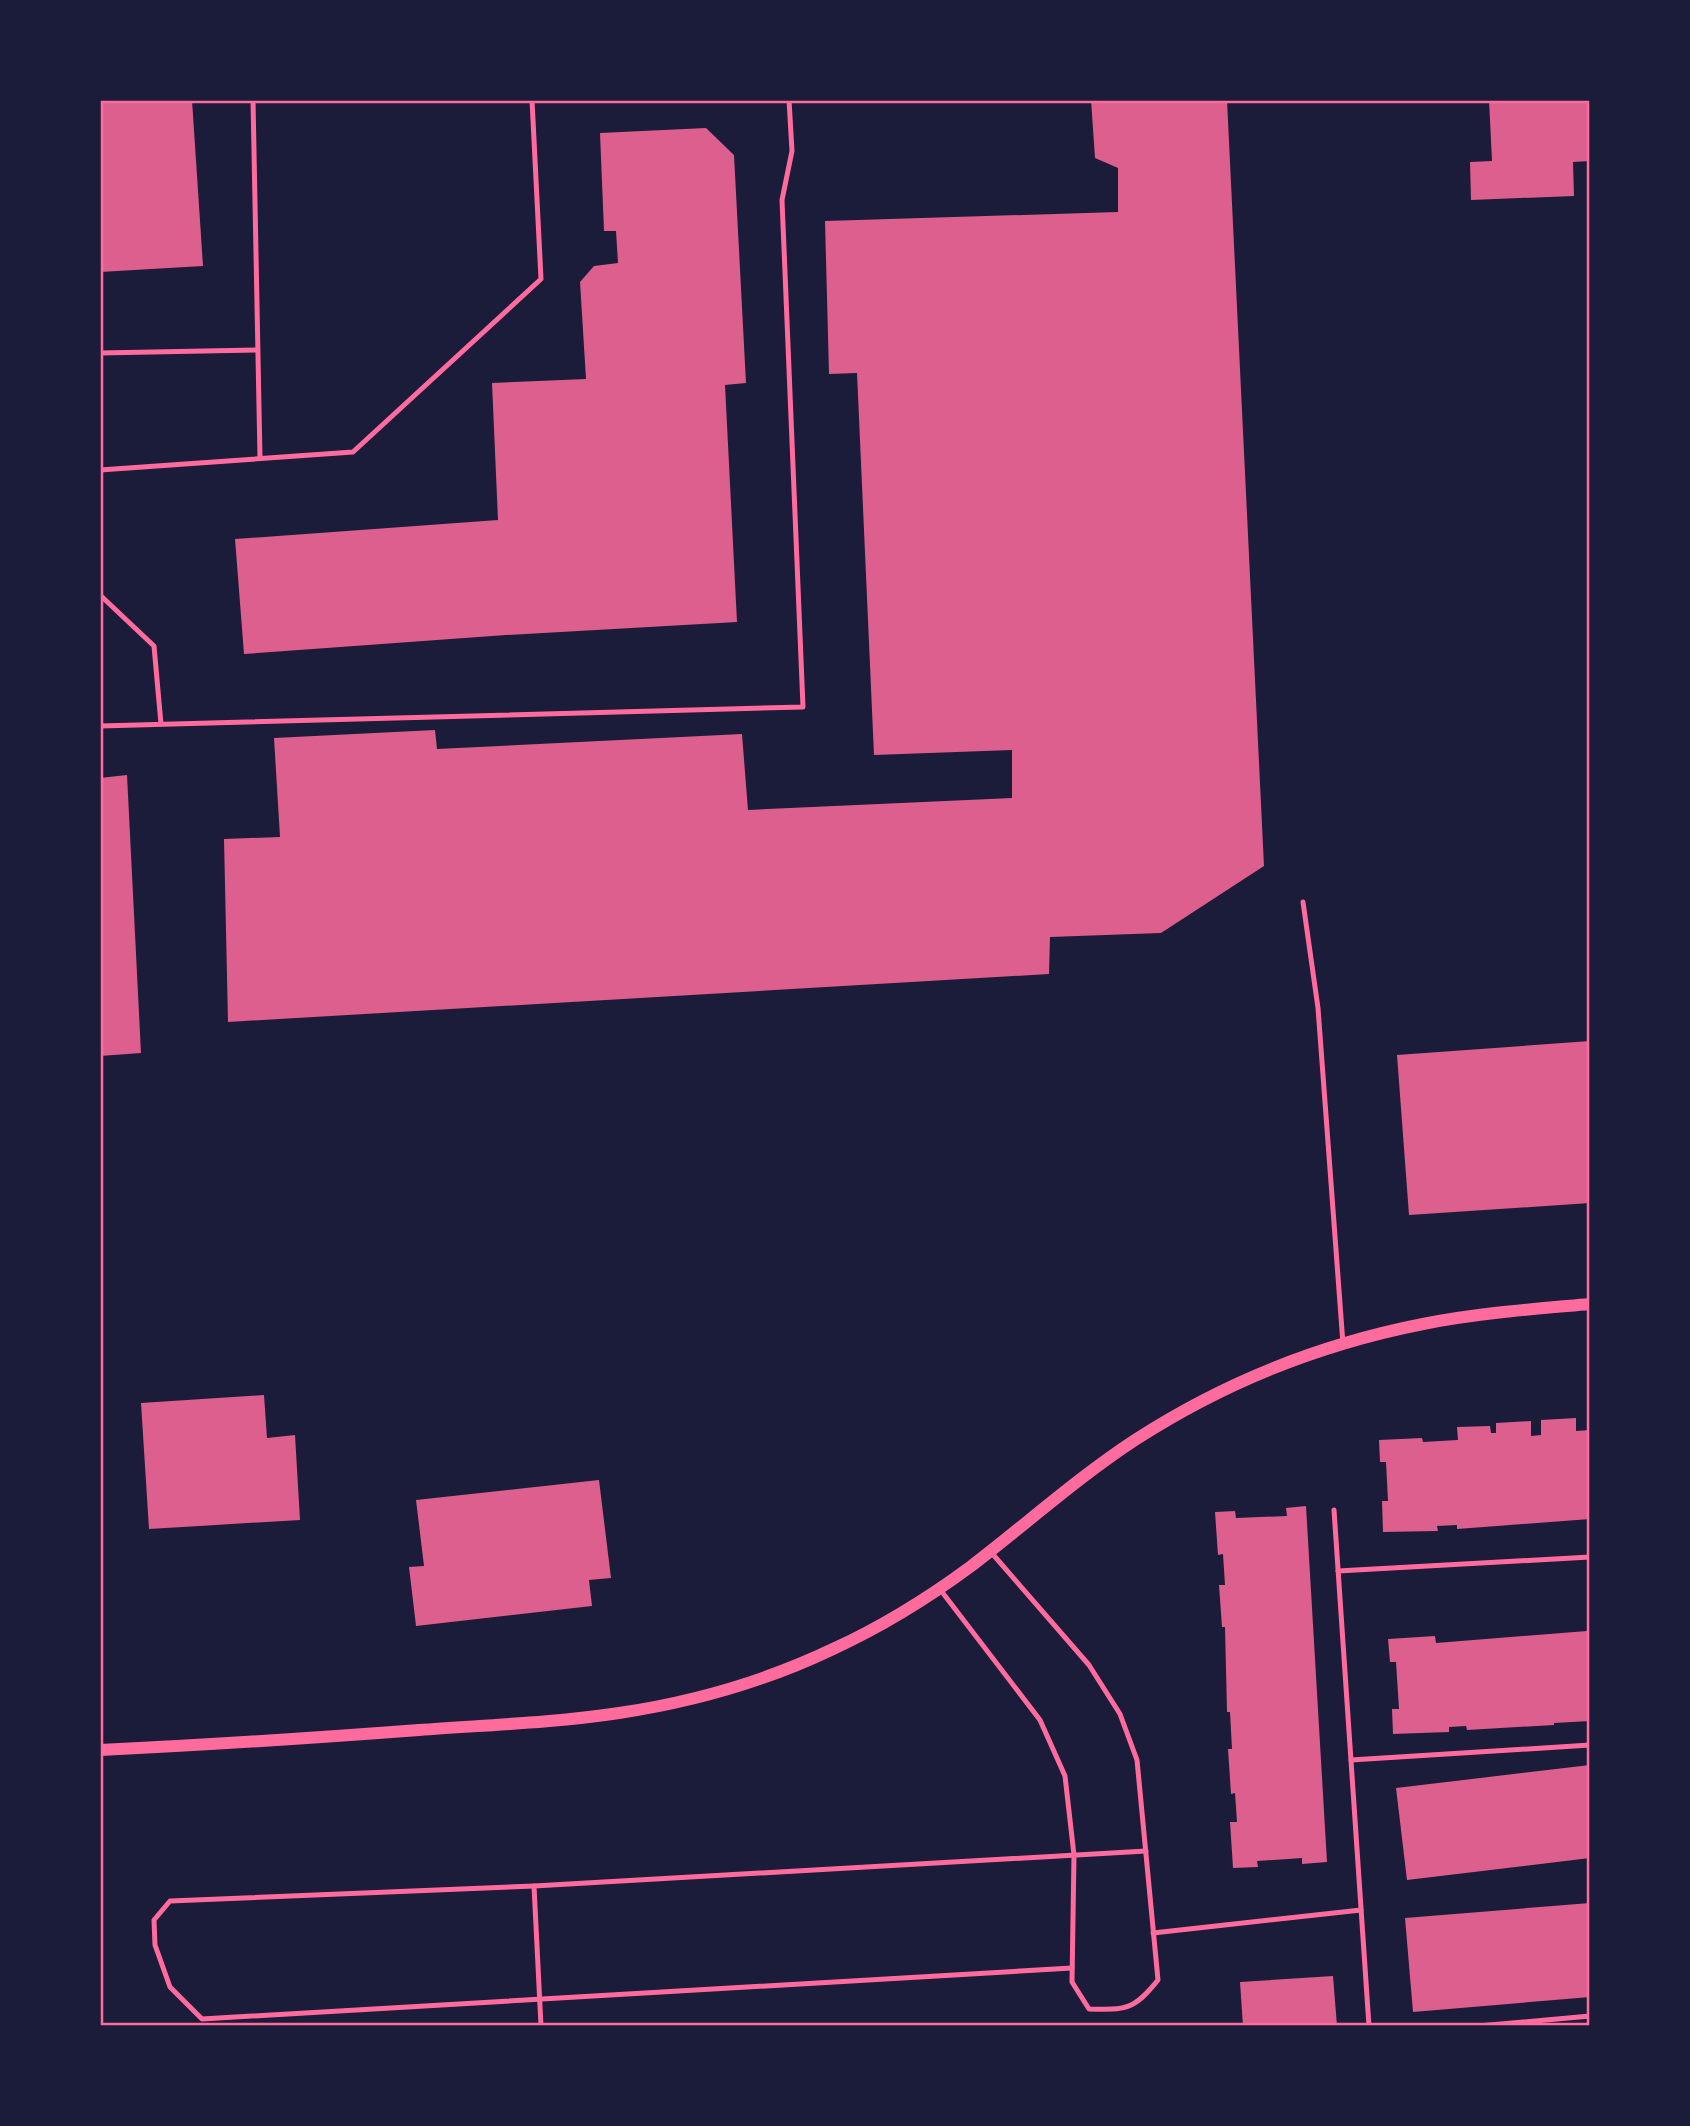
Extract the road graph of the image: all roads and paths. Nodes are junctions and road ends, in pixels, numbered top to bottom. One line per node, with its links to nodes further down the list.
1 (253, 100): 4 (lane)
2 (531, 100): 6 (lane)
3 (789, 100): 9 (lane)
4 (257, 350): 5 (lane); 6 (lane)
5 (100, 353)
6 (260, 458): 7 (lane)
7 (100, 470)
8 (100, 595): 9 (lane)
9 (161, 724): 10 (lane)
10 (100, 726)
11 (1303, 902): 13 (lane)
12 (1590, 1304): 13 (street)
13 (1343, 1344): 15 (street)
14 (1334, 1510): 17 (lane)
15 (990, 1551): 18 (street); 22 (lane)
16 (1590, 1558): 17 (lane)
17 (1338, 1571): 21 (lane)
18 (939, 1588): 20 (street); 23 (lane)
19 (1590, 1745): 21 (lane)
20 (100, 1750)
21 (1351, 1760): 25 (lane)
22 (1146, 1851): 23 (lane); 26 (lane)
23 (1074, 1855): 24 (lane); 27 (lane)
24 (534, 1886): 28 (lane); 28 (lane)
25 (1361, 1910): 26 (lane); 31 (lane)
26 (1153, 1933): 27 (lane)
27 (1072, 1968): 28 (lane)
28 (540, 1998): 30 (lane)
29 (1590, 2017): 32 (lane)
30 (541, 2026)
31 (1369, 2026)
32 (1478, 2026)

